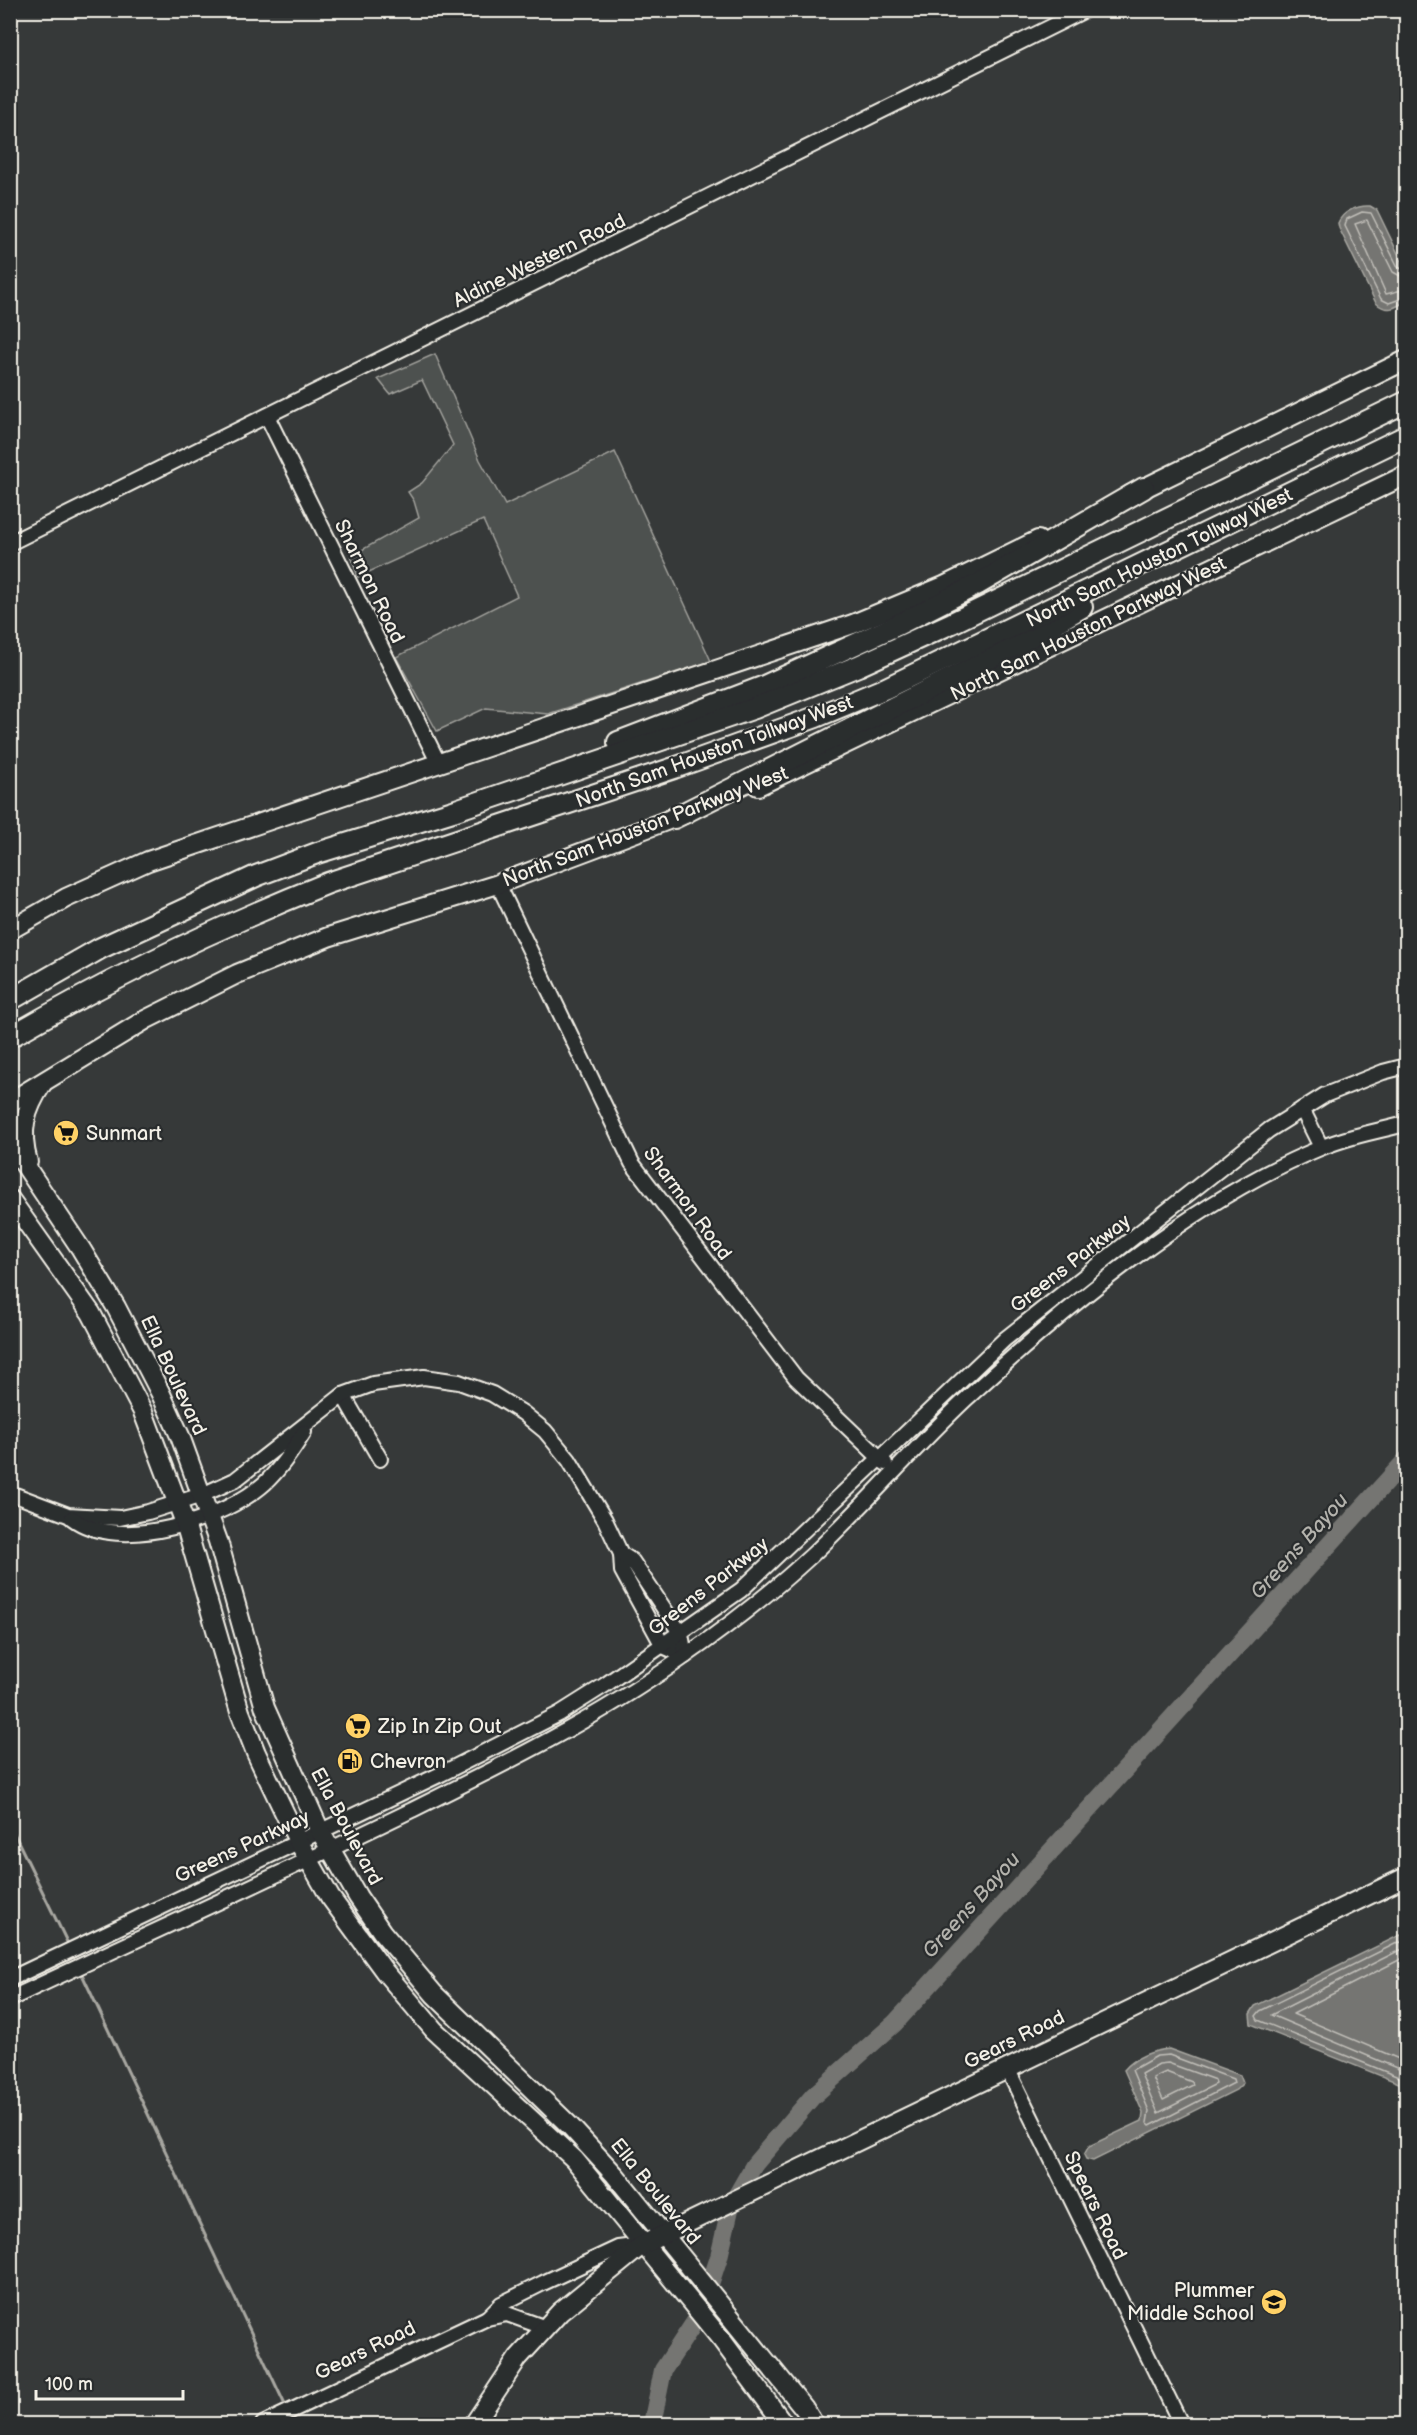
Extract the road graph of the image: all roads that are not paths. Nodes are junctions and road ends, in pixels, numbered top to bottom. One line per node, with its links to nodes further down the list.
1 (1085, 10): 4 (street, Aldine Western Road)
2 (1407, 360): 7 (main road)
3 (1407, 402): 11 (highway, North Sam Houston Tollway West)
4 (267, 416): 9 (street, Aldine Western Road); 10 (street, Sharmon Road)
5 (1407, 436): 8 (highway, North Sam Houston Tollway West)
6 (1407, 475): 12 (main road, North Sam Houston Parkway West)
7 (1144, 488): 10 (main road); 11 (highway)
8 (1243, 516): 12 (highway); 16 (highway, North Sam Houston Tollway West)
9 (10, 543)
10 (438, 762): 14 (main road)
11 (453, 811): 15 (highway)
12 (674, 818): 13 (main road, North Sam Houston Parkway West)
13 (498, 884): 18 (main road, North Sam Houston Parkway West); 33 (street, Sharmon Road)
14 (10, 930)
15 (10, 1000)
16 (10, 1037)
17 (1407, 1066): 21 (street, Greens Parkway)
18 (42, 1083): 19 (main road); 20 (main road, North Sam Houston Parkway West); 25 (main road)
19 (10, 1088)
20 (10, 1102)
21 (1302, 1109): 24 (street); 33 (street, Greens Parkway)
22 (1407, 1124): 24 (street, Greens Parkway)
23 (10, 1143): 25 (main road, Ella Boulevard)
24 (1321, 1147): 35 (street, Greens Parkway)
25 (40, 1188): 27 (main road, Ella Boulevard)
26 (10, 1199): 28 (main road)
27 (81, 1249): 28 (main road); 29 (main road, Ella Boulevard)
28 (57, 1265): 30 (main road)
29 (134, 1339): 30 (main road); 37 (main road, Ella Boulevard)
30 (111, 1348): 38 (main road)
31 (344, 1395): 32 (street); 34 (street); 42 (street)
32 (308, 1425): 37 (street); 40 (street)
33 (879, 1457): 35 (street, Sharmon Road); 43 (street, Greens Parkway)
34 (380, 1459)
35 (894, 1470): 44 (street, Greens Parkway)
36 (10, 1493): 39 (street)
37 (202, 1495): 38 (street); 40 (main road, Ella Boulevard)
38 (178, 1503): 39 (street); 41 (main road)
39 (68, 1515): 41 (street)
40 (208, 1516): 41 (street); 48 (main road, Ella Boulevard)
41 (185, 1523): 49 (main road)
42 (621, 1554): 45 (street); 46 (street)
43 (774, 1561): 44 (street); 45 (street, Greens Parkway)
44 (789, 1576): 47 (street, Greens Parkway)
45 (681, 1634): 46 (street, Greens Parkway); 47 (street)
46 (663, 1646): 47 (street); 50 (street, Greens Parkway)
47 (685, 1656): 51 (street, Greens Parkway)
48 (249, 1659): 49 (main road); 52 (main road, Ella Boulevard)
49 (226, 1667): 53 (main road)
50 (441, 1774): 51 (street); 52 (street, Greens Parkway)
51 (450, 1791): 54 (street, Greens Parkway)
52 (320, 1831): 53 (street, Greens Parkway); 54 (main road, Ella Boulevard)
53 (298, 1841): 55 (main road); 57 (street, Greens Parkway)
54 (331, 1850): 55 (street, Greens Parkway); 59 (main road, Ella Boulevard)
55 (308, 1860): 58 (street, Greens Parkway); 60 (main road)
56 (1407, 1877): 64 (main road, Gears Road)
57 (189, 1893): 58 (street); 61 (street, Greens Parkway)
58 (197, 1911): 62 (street, Greens Parkway)
59 (404, 1959): 60 (main road); 63 (main road, Ella Boulevard)
60 (385, 1972): 65 (main road)
61 (10, 1978)
62 (10, 1999)
63 (493, 2054): 65 (main road); 66 (main road, Ella Boulevard)
64 (1007, 2068): 68 (main road, Gears Road); 76 (street, Spears Road)
65 (477, 2072): 67 (main road)
66 (588, 2145): 67 (main road); 68 (main road, Ella Boulevard)
67 (574, 2159): 69 (main road)
68 (662, 2235): 69 (main road, Gears Road); 75 (main road, Ella Boulevard)
69 (642, 2245): 70 (street, Gears Road); 71 (main road, Gears Road); 74 (main road)
70 (487, 2318): 71 (street, Gears Road); 72 (street, Gears Road)
71 (546, 2328): 73 (main road)
72 (269, 2421)
73 (474, 2424)
74 (784, 2424)
75 (814, 2424)
76 (1181, 2424)

